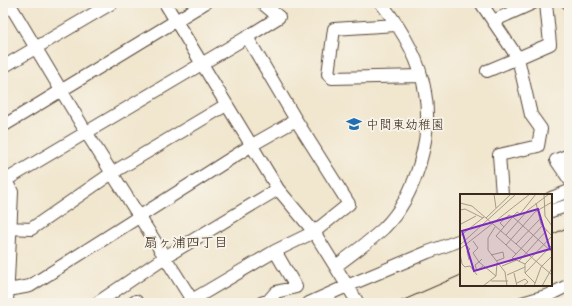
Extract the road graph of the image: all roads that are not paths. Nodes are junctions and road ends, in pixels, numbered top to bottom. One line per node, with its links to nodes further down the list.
1 (112, 3): 15 (street)
2 (165, 3): 12 (street)
3 (205, 3): 12 (street)
4 (262, 3): 14 (street)
5 (382, 3): 11 (street)
6 (392, 3): 11 (street)
7 (481, 3): 13 (street)
8 (533, 3): 13 (street)
9 (546, 3): 16 (street)
10 (11, 7): 15 (street)
11 (394, 20): 20 (street); 20 (street)
12 (177, 21): 17 (street); 21 (street)
13 (494, 21): 16 (street)
14 (247, 36): 17 (street); 23 (street)
15 (36, 48): 18 (street); 21 (street)
16 (518, 58): 19 (street); 33 (street)
17 (202, 63): 22 (street); 25 (street)
18 (3, 67)
19 (487, 71)
20 (421, 76): 43 (street)
21 (62, 91): 24 (street); 25 (street)
22 (226, 105): 26 (street); 28 (street)
23 (296, 120): 26 (street); 39 (street)
24 (3, 126)
25 (86, 132): 28 (street); 29 (street)
26 (252, 145): 31 (street); 37 (street)
27 (569, 155): 30 (street)
28 (112, 173): 37 (street); 38 (street)
29 (4, 178): 38 (street)
30 (569, 179)
31 (278, 189): 39 (street); 42 (street)
32 (569, 191): 34 (street)
33 (502, 194)
34 (552, 198)
35 (569, 205): 36 (street)
36 (552, 211)
37 (139, 216): 42 (street); 46 (street)
38 (9, 228): 46 (street)
39 (314, 232): 41 (street); 43 (street)
40 (460, 240): 45 (street)
41 (275, 251): 48 (street); 53 (street)
42 (165, 257): 48 (street); 50 (street)
43 (336, 266): 45 (street)
44 (569, 285): 47 (street)
45 (346, 286): 54 (street); 55 (street)
46 (5, 291): 49 (street)
47 (550, 299): 56 (street)
48 (192, 302)
49 (7, 303)
50 (97, 303)
51 (133, 303): 52 (street)
52 (137, 303)
53 (261, 303)
54 (309, 303)
55 (358, 303)
56 (522, 303)

